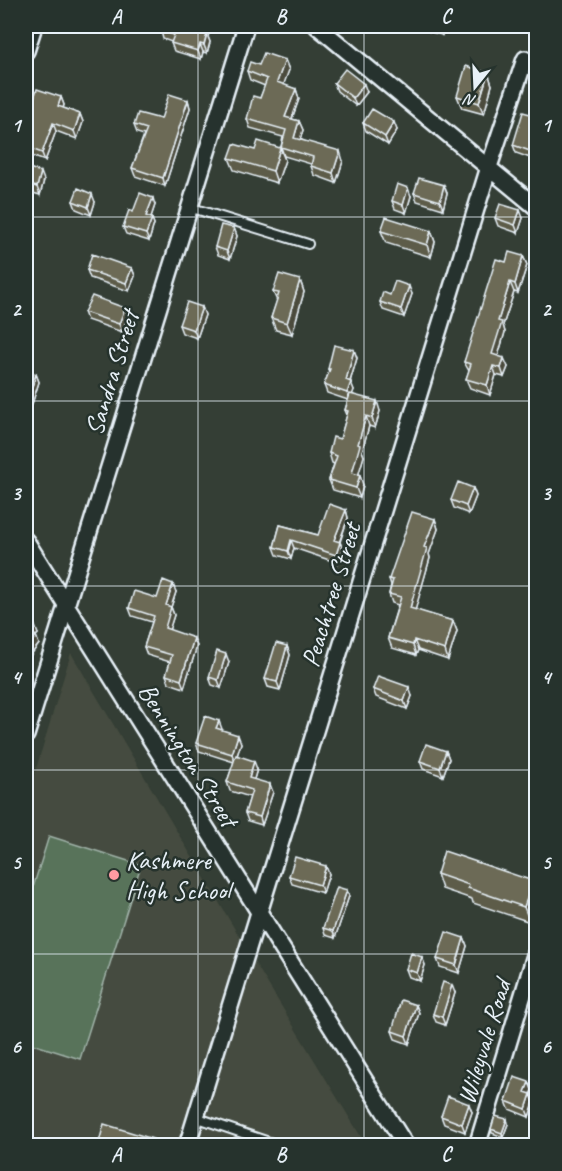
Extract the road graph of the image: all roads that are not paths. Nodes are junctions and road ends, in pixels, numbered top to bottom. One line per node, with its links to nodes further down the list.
1 (34, 26): 4 (street)
2 (246, 26): 7 (street, Sandra Street)
3 (317, 26): 6 (street)
4 (26, 51)
5 (525, 59): 6 (street, Peachtree Street)
6 (489, 167): 8 (street); 13 (street, Peachtree Street)
7 (189, 207): 9 (lane); 11 (street, Sandra Street)
8 (537, 207)
9 (308, 244)
10 (26, 545): 11 (street, Bennington Street)
11 (65, 605): 12 (street, Sandra Street); 13 (street, Bennington Street)
12 (26, 735)
13 (258, 912): 15 (street, Peachtree Street); 18 (street, Bennington Street)
14 (537, 952): 19 (street, Wileyvale Road)
15 (195, 1117): 16 (street, Peachtree Street); 17 (lane)
16 (187, 1146)
17 (281, 1146)
18 (406, 1146)
19 (477, 1146)

